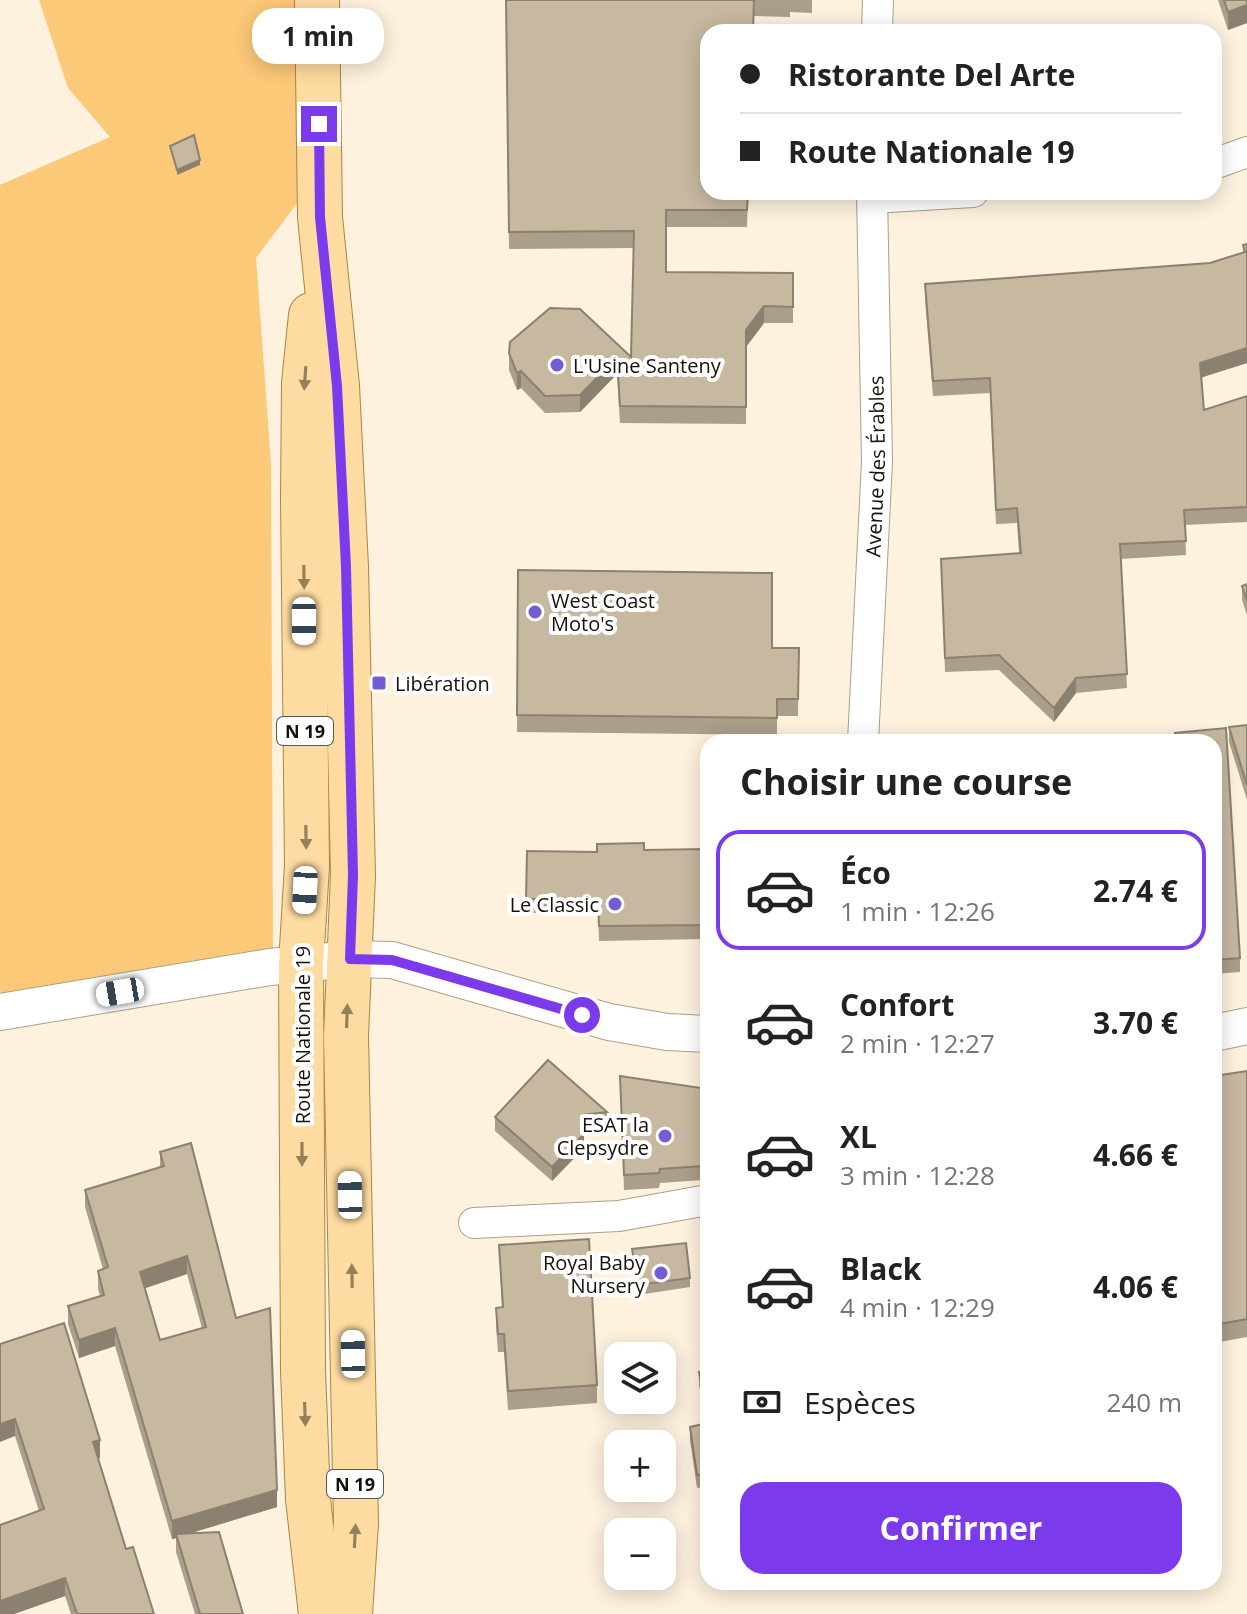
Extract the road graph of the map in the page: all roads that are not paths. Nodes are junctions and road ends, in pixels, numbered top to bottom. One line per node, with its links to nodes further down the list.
1 (317, 0): 7 (main road, Route Nationale 19 / N 19)
2 (878, 0): 3 (street)
3 (877, 24)
4 (1247, 152): 5 (street)
5 (1222, 161)
6 (872, 200): 8 (street, Avenue des Érables)
7 (320, 217): 9 (main road, Route Nationale 19 / N 19); 10 (main road, Route Nationale 19 / N 19, one-way to 10)
8 (863, 734)
9 (350, 959): 10 (street); 14 (street); 18 (main road, Route Nationale 19 / N 19, one-way to 9)
10 (301, 964): 11 (street); 17 (main road, Route Nationale 19 / N 19, one-way to 17)
11 (0, 1012)
12 (1247, 1026): 13 (street)
13 (1222, 1031)
14 (700, 1034)
15 (700, 1201): 16 (street)
16 (474, 1223)
17 (321, 1614)
18 (350, 1614)

